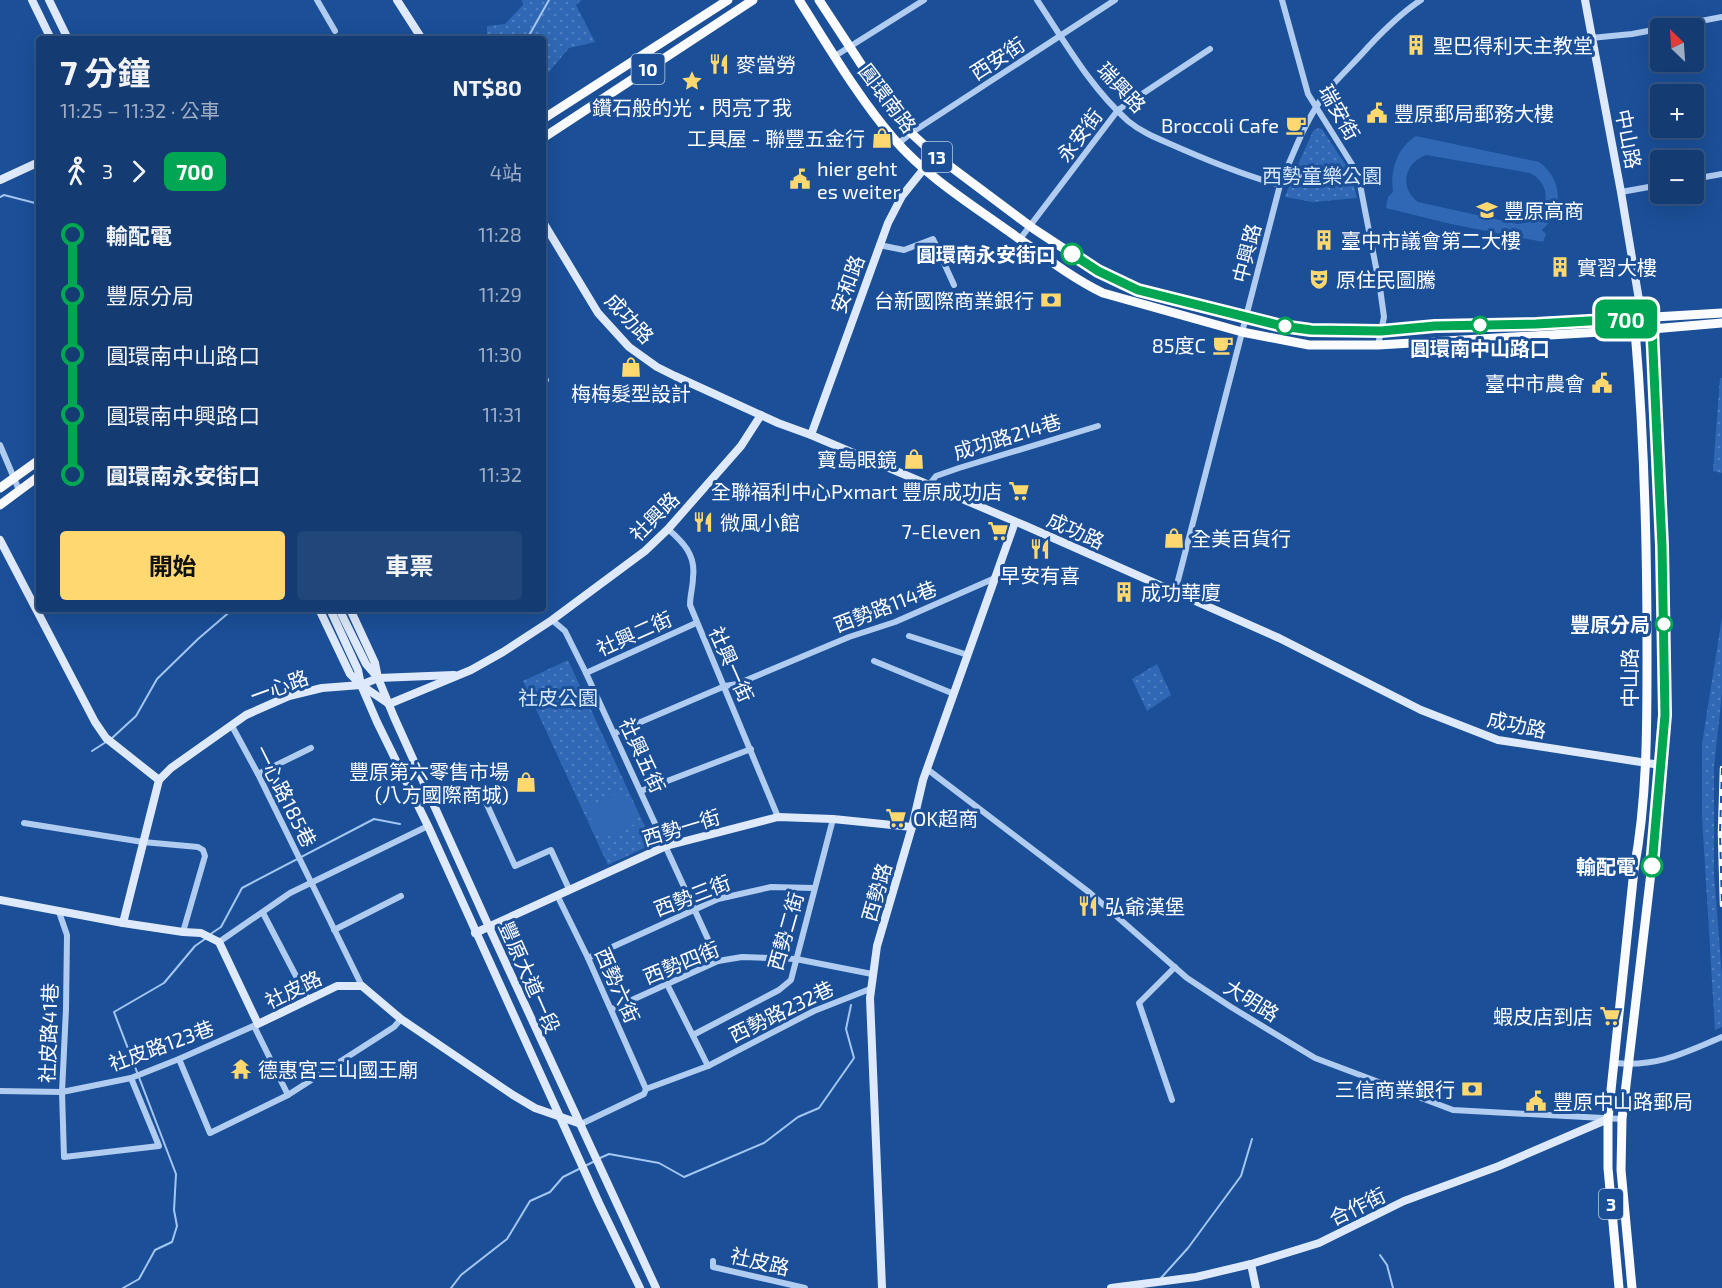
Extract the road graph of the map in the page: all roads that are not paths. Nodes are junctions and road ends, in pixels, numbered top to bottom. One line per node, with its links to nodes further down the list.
1 (32, 0): 17 (street)
2 (49, 0): 18 (street)
3 (316, 0): 16 (street)
4 (397, 0): 19 (street)
5 (729, 0): 27 (main road, 10)
6 (753, 0): 29 (main road, 10)
7 (799, 0): 24 (main road, 圓環南路 / 13)
8 (819, 0): 22 (main road, 圓環南路 / 13)
9 (924, 0): 22 (street)
10 (1037, 0): 20 (street, 瑞興路)
11 (1115, 0): 20 (street, 西安街)
12 (1282, 0): 25 (street, 瑞安街)
13 (1420, 0): 25 (street, 中興路)
14 (1585, 0): 21 (street, 中山路)
15 (1722, 17): 21 (street)
16 (335, 31)
17 (50, 36)
18 (67, 36)
19 (420, 36)
20 (1061, 36): 26 (street, 瑞興路); 28 (street, 西安街)
21 (1591, 38): 39 (street, 中山路)
22 (849, 48): 24 (street); 28 (main road, 圓環南路 / 13)
23 (1210, 49): 26 (street, 永安街)
24 (835, 56): 30 (main road, 圓環南路 / 13)
25 (1317, 109): 37 (street, 中興路); 51 (street, 瑞安街)
26 (1118, 110): 37 (street, 瑞興路); 40 (street, 永安街)
27 (546, 117)
28 (911, 133): 30 (street, 西安街); 31 (main road, 圓環南路 / 13)
29 (546, 136)
30 (898, 144): 33 (main road, 圓環南路 / 13)
31 (935, 155): 33 (street, 安和路); 40 (main road, 圓環南路 / 13)
32 (36, 163): 36 (street)
33 (923, 169): 42 (main road, 圓環南路 / 13); 43 (street, 安和路)
34 (1722, 174): 35 (street)
35 (1704, 177)
36 (0, 180)
37 (1280, 185): 46 (street, 中興路)
38 (1650, 187): 39 (street)
39 (1621, 192): 47 (street, 中山路)
40 (1030, 226): 42 (street, 永安街); 46 (main road, 圓環南路 / 13)
41 (546, 227): 54 (street, 成功路)
42 (1020, 239): 52 (main road, 圓環南路 / 13)
43 (879, 245): 44 (street); 56 (street, 安和路)
44 (954, 285)
45 (1722, 313): 47 (main road, 圓環南路)
46 (1247, 317): 51 (main road, 圓環南路 / 13); 52 (street, 中興路)
47 (1642, 318): 49 (main road); 50 (main road); 51 (main road, 圓環南路 / 13)
48 (1722, 323): 49 (main road, 圓環南路)
49 (1652, 329): 50 (main road, 圓環南路 / 13); 94 (main road, 中山路 / 3)
50 (1635, 330): 53 (main road, 圓環南路 / 13); 93 (main road, 中山路 / 3)
51 (1381, 331): 53 (street, 瑞安街)
52 (1242, 332): 53 (main road, 圓環南路 / 13); 69 (street, 中興路)
53 (1378, 345)
54 (761, 415): 56 (street, 成功路); 66 (street, 社興路)
55 (1098, 426): 61 (street, 成功路214巷)
56 (811, 435): 61 (street, 成功路)
57 (0, 445): 59 (street)
58 (36, 462): 59 (main road)
59 (14, 478): 62 (main road); 63 (street)
60 (36, 478): 63 (main road)
61 (929, 485): 65 (street, 成功路)
62 (0, 488)
63 (19, 490): 64 (main road)
64 (0, 505)
65 (1015, 522): 68 (street, 西勢路); 69 (street, 成功路)
66 (668, 529): 76 (street, 社興路); 77 (street, 社興一街)
67 (0, 540): 70 (street)
68 (995, 578): 80 (street, 西勢路); 86 (street, 西勢路114巷)
69 (1174, 592): 93 (street, 成功路)
70 (36, 609)
71 (37, 612): 97 (street)
72 (320, 612): 85 (street, 豐原大道一段)
73 (332, 612): 79 (street)
74 (340, 612): 79 (street)
75 (351, 612): 84 (street, 豐原大道一段)
76 (552, 620): 82 (street, 社興五街); 83 (street)
77 (696, 623): 82 (street, 社興二街); 86 (street, 社興一街)
78 (909, 636): 80 (street)
79 (350, 641): 84 (street, 豐原大道一段); 85 (street, 豐原大道一段)
80 (968, 655): 87 (street, 西勢路)
81 (874, 661): 87 (street)
82 (586, 673): 90 (street, 社興五街)
83 (460, 675): 84 (street); 88 (street)
84 (378, 678): 85 (street); 88 (street, 豐原大道一段)
85 (361, 686): 88 (street); 89 (street, 一心路); 103 (street, 豐原大道一段)
86 (725, 686): 90 (street, 西勢路114巷); 92 (street, 社興一街)
87 (954, 694): 95 (street, 西勢路)
88 (389, 704): 117 (street, 豐原大道一段)
89 (232, 726): 96 (street, 一心路185巷); 97 (street, 一心路)
90 (615, 733): 98 (street, 社興五街)
91 (311, 748): 96 (street)
92 (751, 749): 98 (street); 100 (street, 社興一街)
93 (1646, 763): 94 (street, 成功路); 137 (main road, 中山路 / 3)
94 (1660, 765): 138 (main road, 中山路 / 3)
95 (927, 770): 104 (street, 西勢路); 125 (street, 大明路)
96 (258, 774): 107 (street, 一心路185巷)
97 (159, 780): 105 (street)
98 (641, 791): 106 (street, 社興五街)
99 (484, 798): 109 (street)
100 (778, 817): 101 (street, 西勢一街); 106 (street, 西勢一街)
101 (833, 819): 104 (street, 西勢一街); 108 (street, 西勢二街)
102 (24, 823): 105 (street)
103 (428, 826): 107 (street); 120 (street, 豐原大道一段)
104 (912, 827): 126 (street, 西勢路)
105 (144, 842): 116 (street); 119 (street)
106 (666, 846): 109 (street, 西勢一街); 113 (street, 社興五街)
107 (311, 882): 115 (street); 118 (street, 一心路185巷)
108 (814, 888): 113 (street, 西勢三街); 123 (street, 西勢二街)
109 (569, 889): 110 (street, 西勢一街)
110 (557, 895): 117 (street, 西勢一街); 122 (street, 西勢六街)
111 (401, 896): 118 (street)
112 (0, 900): 114 (street)
113 (695, 908): 122 (street, 西勢三街); 124 (street, 社興五街)
114 (59, 912): 116 (street); 143 (street, 社皮路41巷)
115 (263, 913): 121 (street); 130 (street)
116 (123, 923): 119 (street)
117 (489, 927): 120 (street, 西勢一街); 149 (street, 豐原大道一段)
118 (334, 930): 128 (street, 一心路185巷)
119 (183, 932): 121 (street)
120 (475, 933): 146 (street, 豐原大道一段)
121 (219, 942): 133 (street, 社皮路)
122 (588, 958): 131 (street, 西勢六街)
123 (796, 959): 124 (street, 西勢四街); 126 (street, 西勢四街); 134 (street, 西勢二街)
124 (718, 961): 127 (street, 西勢四街)
125 (1175, 967): 145 (street); 147 (street, 大明路)
126 (872, 974): 129 (street, 西勢路)
127 (667, 984): 131 (street, 西勢四街); 134 (street)
128 (362, 986): 130 (street, 社皮路); 132 (street)
129 (870, 989): 139 (street, 西勢路232巷); 155 (street, 西勢路)
130 (308, 999): 133 (street, 社皮路)
131 (612, 1010): 141 (street, 西勢六街)
132 (401, 1019): 144 (street); 146 (street)
133 (256, 1025): 136 (street, 社皮路123巷); 144 (street)
134 (693, 1035): 139 (street)
135 (1722, 1037): 138 (street)
136 (179, 1059): 140 (street, 社皮路123巷); 144 (street)
137 (1615, 1063): 138 (street); 147 (main road, 中山路 / 3)
138 (1627, 1064): 148 (main road, 中山路 / 3)
139 (708, 1066): 141 (street, 西勢路232巷)
140 (131, 1078): 143 (street, 社皮路123巷); 143 (street, 社皮路41巷)
141 (646, 1089): 149 (street, 西勢路232巷)
142 (0, 1091): 143 (street, 社皮路123巷)
143 (62, 1092)
144 (288, 1095)
145 (1172, 1100)
146 (559, 1116): 149 (street); 152 (street, 豐原大道一段)
147 (1608, 1119): 148 (street, 大明路); 151 (street, 合作街); 158 (main road, 中山路 / 3)
148 (1622, 1119): 159 (main road, 中山路 / 3)
149 (581, 1124): 153 (street, 豐原大道一段)
150 (713, 1261): 154 (street, 社皮路)
151 (1251, 1264): 156 (street, 合作街); 157 (street)
152 (640, 1288)
153 (656, 1288)
154 (805, 1288)
155 (882, 1288)
156 (1111, 1288)
157 (1256, 1288)
158 (1619, 1288)
159 (1632, 1288)

